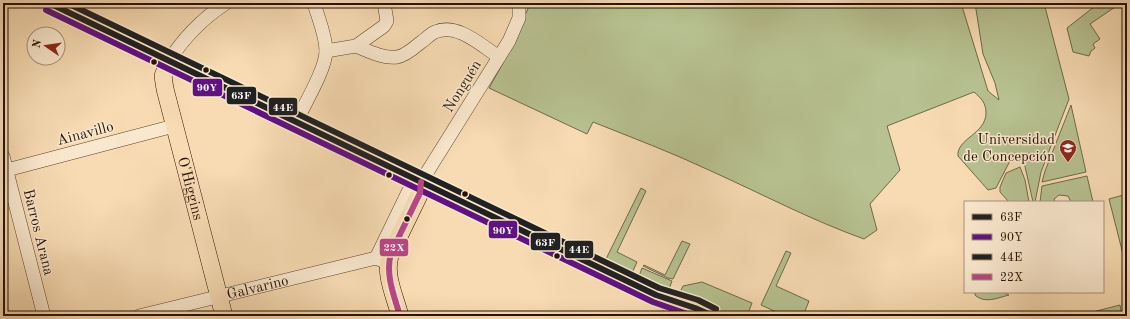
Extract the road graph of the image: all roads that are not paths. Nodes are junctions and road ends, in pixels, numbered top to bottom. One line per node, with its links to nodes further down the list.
1 (49, 3): 9 (main road)
2 (226, 3): 9 (street)
3 (314, 3): 7 (street)
4 (384, 3): 6 (street)
5 (519, 3): 8 (street, Nonguén)
6 (356, 46): 7 (street); 8 (street)
7 (326, 51): 10 (street)
8 (499, 57): 14 (street, Nonguén)
9 (169, 61): 10 (main road); 11 (main road, O'Higgins)
10 (296, 122): 14 (main road)
11 (174, 126): 13 (street, Ainavillo); 17 (main road, O'Higgins)
12 (3, 156): 13 (street, Barros Arana)
13 (5, 170): 18 (street, Barros Arana)
14 (421, 182): 15 (main road); 16 (main road)
15 (382, 263): 17 (street, Galvarino); 21 (main road)
16 (656, 295): 22 (main road); 23 (main road)
17 (219, 296): 19 (street, Galvarino); 20 (main road, O'Higgins)
18 (44, 316)
19 (139, 316)
20 (224, 316)
21 (400, 316)
22 (688, 316)
23 (713, 316)

